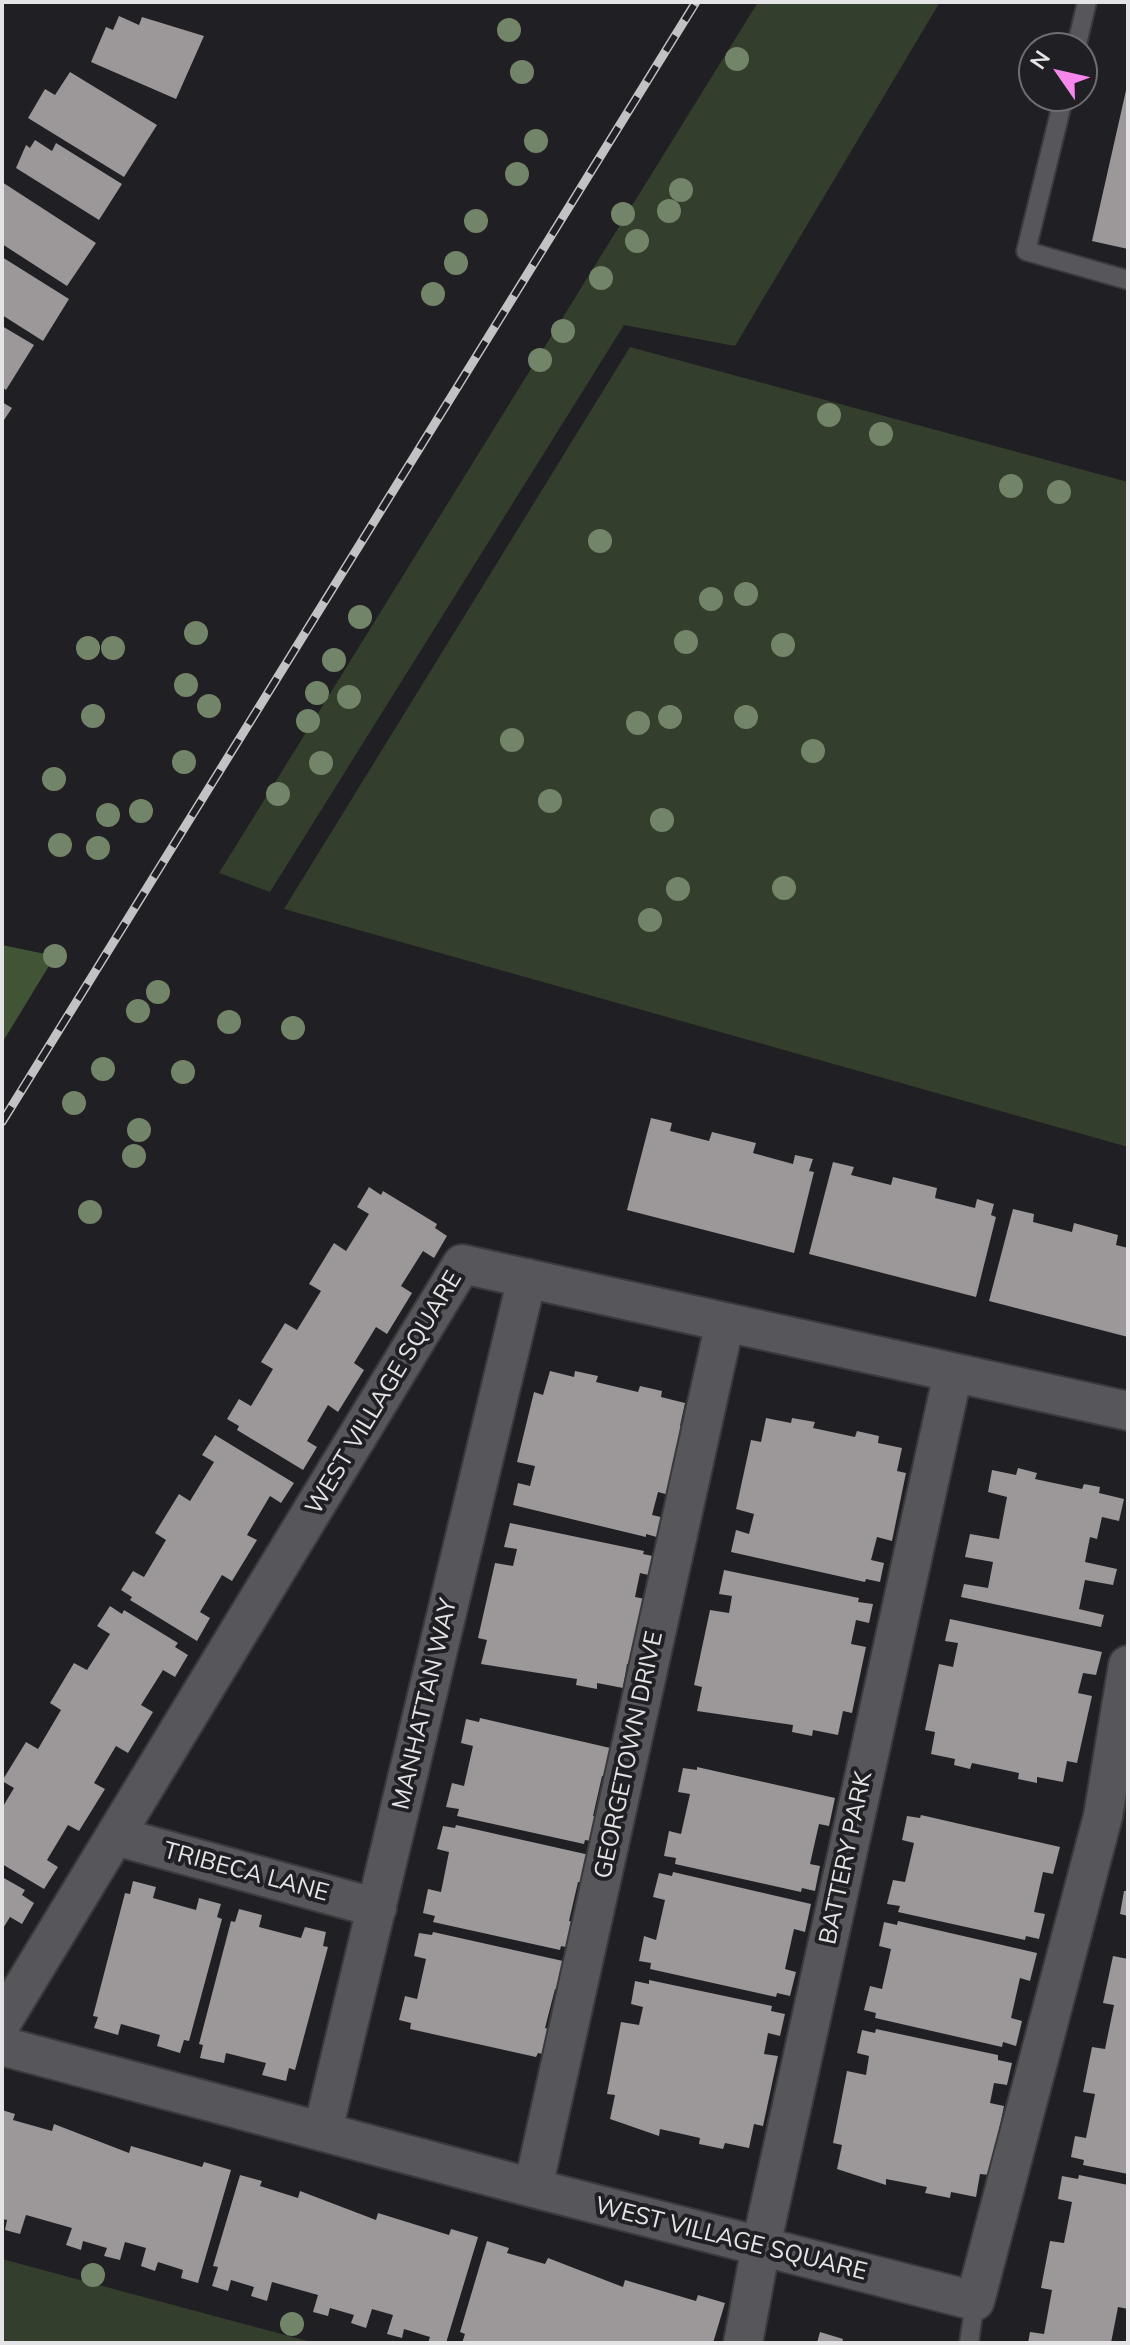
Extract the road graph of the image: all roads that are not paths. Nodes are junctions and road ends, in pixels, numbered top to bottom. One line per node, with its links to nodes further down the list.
1 (1087, 2): 2 (lane)
2 (1080, 32)
3 (1060, 112): 4 (lane)
4 (1128, 280)
5 (527, 1278): 6 (street, WEST VILLAGE SQUARE); 11 (street, WEST VILLAGE SQUARE); 12 (street, MANHATTAN WAY)
6 (725, 1322): 7 (street, WEST VILLAGE SQUARE); 16 (street, GEORGETOWN DRIVE)
7 (953, 1373): 8 (street, WEST VILLAGE SQUARE); 17 (street, BATTERY PARK)
8 (1128, 1411)
9 (1128, 1665): 10 (street)
10 (1116, 1819): 18 (street)
11 (115, 1836): 12 (street, TRIBECA LANE); 13 (street, WEST VILLAGE SQUARE)
12 (377, 1908): 15 (street, MANHATTAN WAY)
13 (2, 2022)
14 (2, 2046): 15 (street, WEST VILLAGE SQUARE)
15 (323, 2130): 16 (street, WEST VILLAGE SQUARE)
16 (533, 2188): 17 (street, WEST VILLAGE SQUARE)
17 (761, 2246): 18 (street, WEST VILLAGE SQUARE); 19 (street, BATTERY PARK)
18 (975, 2301): 20 (lane)
19 (743, 2343)
20 (969, 2343)

